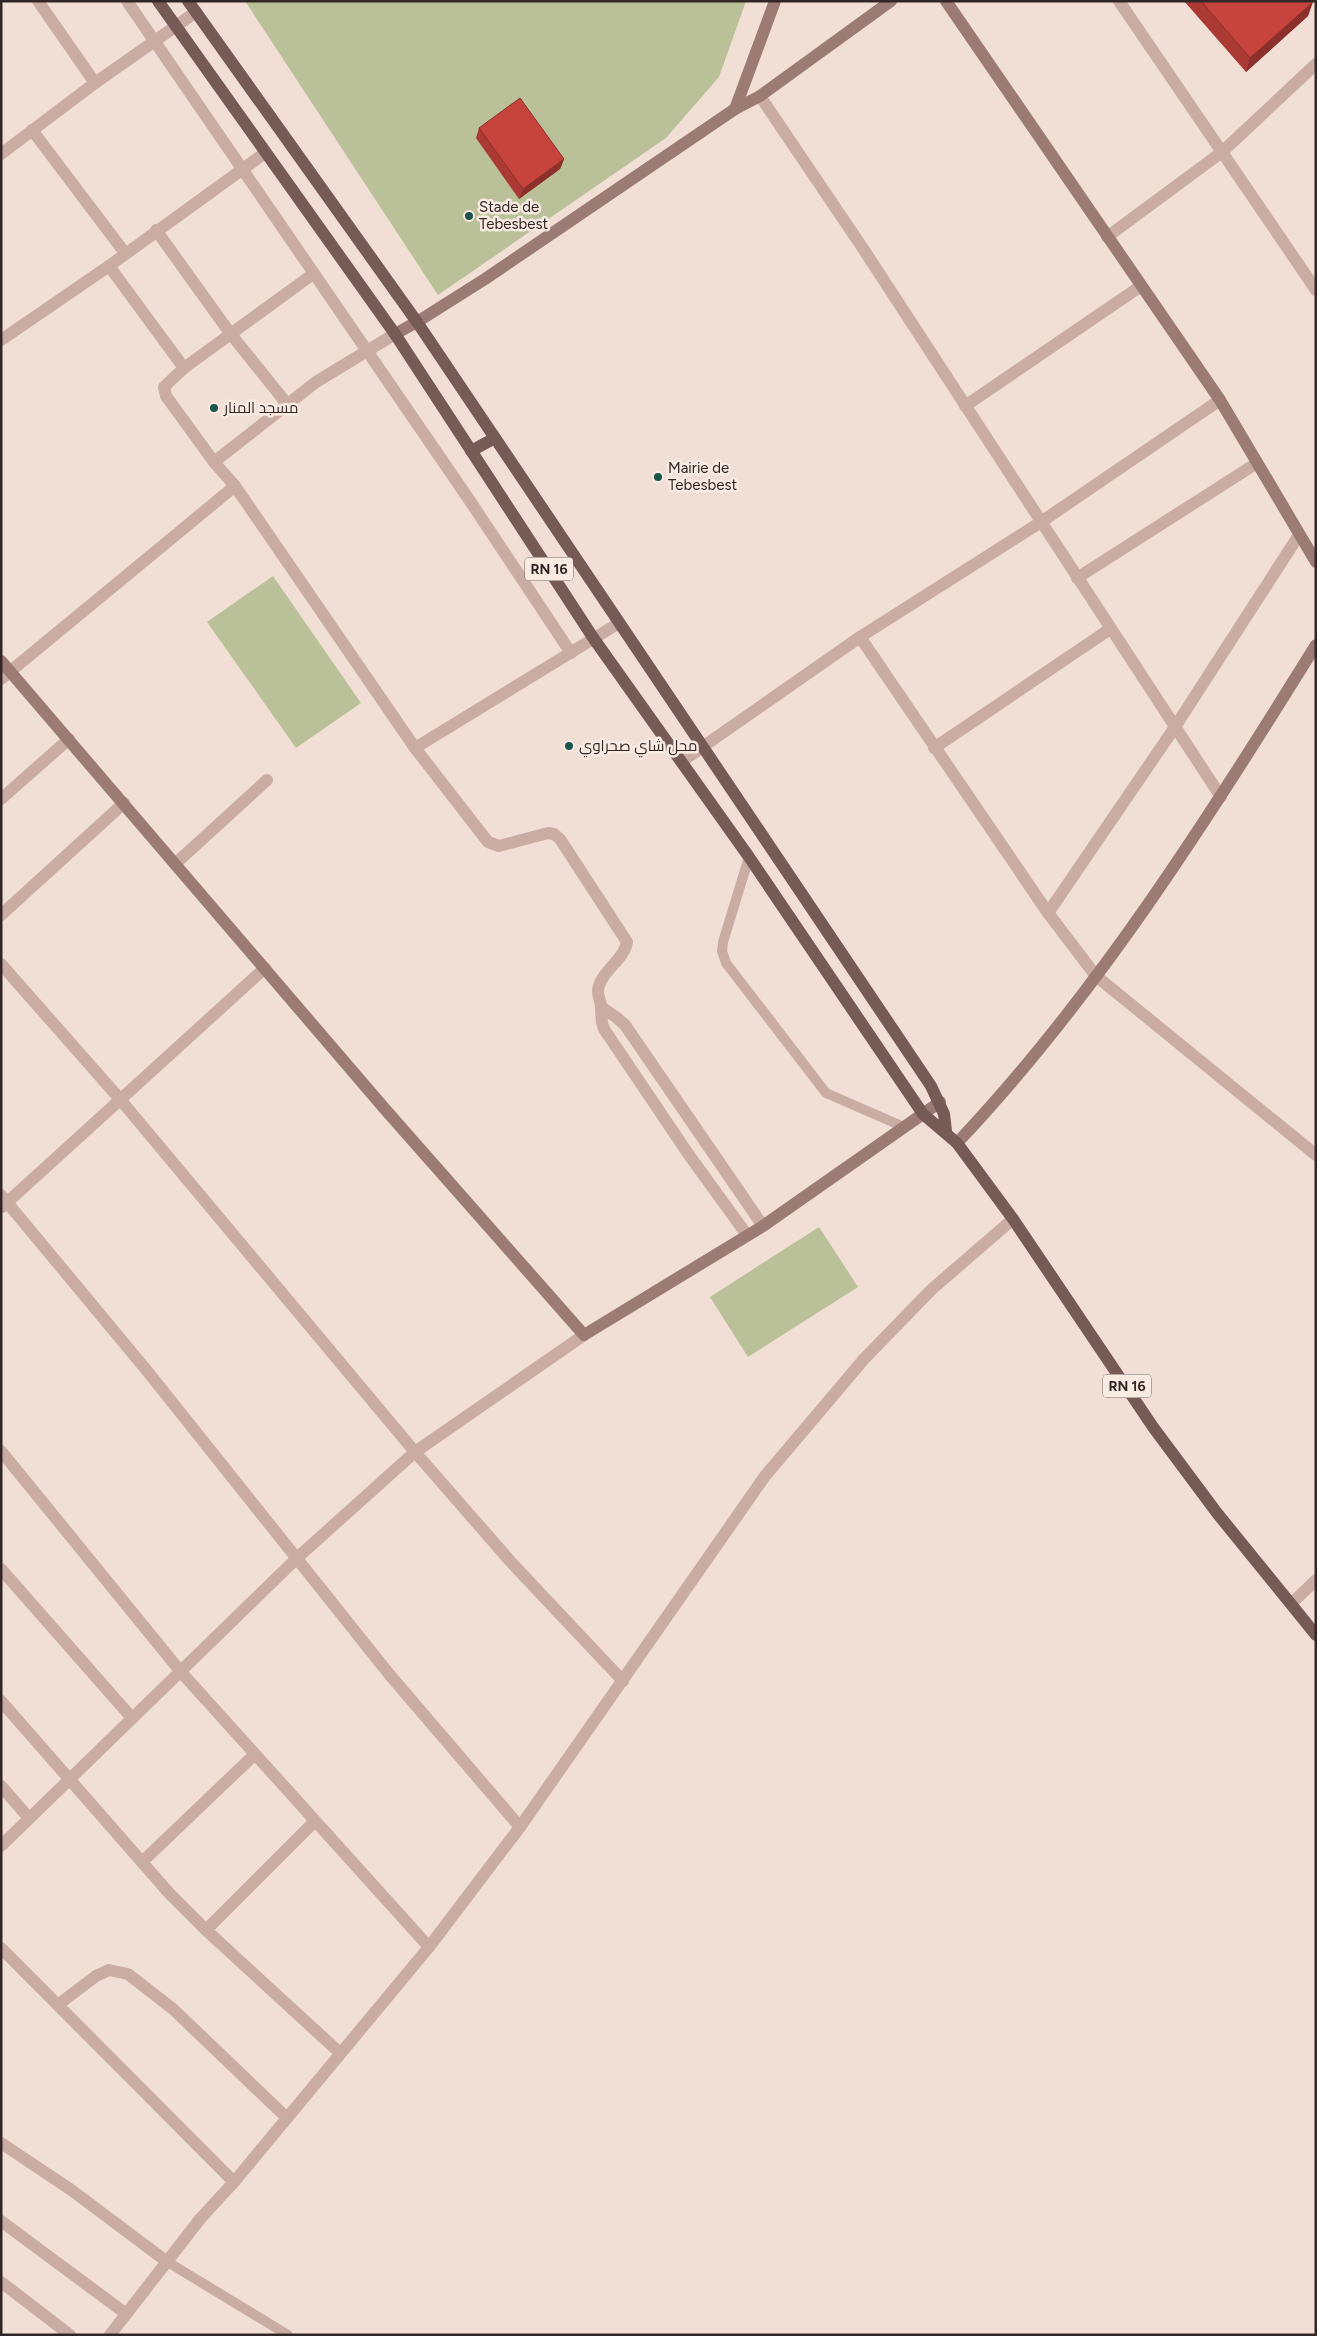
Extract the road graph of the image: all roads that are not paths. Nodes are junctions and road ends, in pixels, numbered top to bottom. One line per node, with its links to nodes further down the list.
1 (38, 1): 13 (street)
2 (127, 1): 11 (street)
3 (158, 1): 10 (main road, RN 16)
4 (188, 1): 9 (main road, RN 16)
5 (775, 1): 15 (street)
6 (891, 1): 14 (street)
7 (946, 1): 22 (street)
8 (1119, 1): 17 (street)
9 (196, 12): 10 (street); 28 (main road, RN 16)
10 (175, 27): 11 (street); 18 (main road, RN 16)
11 (154, 41): 13 (street); 20 (street)
12 (1316, 64): 17 (street)
13 (95, 83): 16 (street)
14 (760, 96): 15 (street); 36 (street)
15 (735, 109): 28 (street)
16 (32, 130): 19 (street); 23 (street)
17 (1222, 152): 22 (street); 27 (street)
18 (265, 153): 20 (street); 30 (main road, RN 16)
19 (1, 154)
20 (241, 169): 21 (street); 25 (street)
21 (156, 230): 23 (street); 29 (street)
22 (1107, 237): 26 (street)
23 (125, 253): 24 (street)
24 (109, 266): 31 (street); 33 (street)
25 (313, 274): 29 (street); 32 (street)
26 (1141, 286): 34 (street); 36 (street)
27 (1316, 290)
28 (417, 322): 30 (street); 37 (main road, RN 16)
29 (230, 333): 33 (street); 35 (street)
30 (394, 334): 32 (street); 38 (main road, RN 16)
31 (1, 340)
32 (366, 350): 35 (street); 51 (street)
33 (184, 368): 39 (street)
34 (1220, 400): 40 (street); 42 (street)
35 (287, 404): 39 (street)
36 (965, 406): 42 (street)
37 (495, 438): 38 (main road); 46 (main road, RN 16)
38 (472, 451): 49 (main road, RN 16)
39 (214, 462): 41 (street)
40 (1257, 463): 43 (street); 45 (street)
41 (235, 486): 52 (street); 56 (street)
42 (1041, 522): 45 (street); 48 (street)
43 (1299, 535): 44 (street); 53 (street)
44 (1316, 562)
45 (1077, 578): 47 (street)
46 (619, 623): 49 (street); 55 (main road, RN 16)
47 (1110, 629): 53 (street); 57 (street)
48 (860, 637): 55 (street); 57 (street)
49 (594, 638): 51 (street); 58 (main road, RN 16)
50 (1316, 645): 60 (street)
51 (571, 653): 56 (street)
52 (4, 670): 54 (street)
53 (1175, 727): 60 (street); 65 (street)
54 (69, 739): 61 (street); 62 (street)
55 (702, 747): 58 (street); 72 (main road, RN 16)
56 (415, 748): 70 (street)
57 (934, 748): 65 (street)
58 (681, 762): 63 (main road, RN 16)
59 (267, 780): 64 (street)
60 (1221, 797): 69 (street)
61 (1, 799)
62 (124, 803): 64 (street); 66 (street)
63 (749, 857): 73 (main road, RN 16); 74 (lane)
64 (175, 864): 68 (street)
65 (1048, 913): 69 (street)
66 (1, 915)
67 (1, 964): 71 (street)
68 (265, 968): 71 (street); 82 (street)
69 (1096, 976): 76 (street); 77 (street)
70 (602, 1007): 80 (street); 81 (street)
71 (120, 1098): 78 (street); 84 (street)
72 (940, 1102): 73 (street); 75 (main road, RN 16)
73 (924, 1114): 74 (street); 75 (main road, RN 16)
74 (904, 1127): 80 (street)
75 (946, 1131): 76 (main road, RN 16)
76 (957, 1143): 79 (main road, RN 16)
77 (1316, 1155)
78 (3, 1202): 85 (street)
79 (1013, 1219): 88 (main road, RN 16); 91 (street)
80 (763, 1226): 81 (street)
81 (747, 1235): 82 (street)
82 (584, 1335): 84 (street)
83 (1, 1451): 90 (street)
84 (415, 1452): 85 (street); 91 (street)
85 (297, 1558): 90 (street); 99 (street)
86 (1, 1569): 93 (street)
87 (1316, 1580): 88 (street)
88 (1291, 1604): 89 (main road, RN 16)
89 (1316, 1635)
90 (181, 1672): 93 (street); 94 (street)
91 (623, 1681): 99 (street)
92 (1, 1701): 95 (street)
93 (132, 1718): 95 (street)
94 (254, 1755): 98 (street); 101 (street)
95 (69, 1780): 97 (street); 101 (street)
96 (1, 1786): 97 (street)
97 (30, 1818): 100 (street)
98 (315, 1821): 102 (street); 103 (street)
99 (520, 1827): 103 (street)
100 (1, 1846)
101 (142, 1862): 102 (street)
102 (206, 1930): 106 (street)
103 (429, 1946): 106 (street)
104 (1, 1948): 105 (street)
105 (59, 2004): 107 (street); 109 (street)
106 (340, 2053): 107 (street)
107 (287, 2118): 109 (street)
108 (1, 2143): 111 (street)
109 (234, 2182): 111 (street)
110 (1, 2220): 113 (street)
111 (166, 2261): 113 (street); 116 (lane)
112 (1, 2282): 114 (street)
113 (125, 2313): 115 (street)
114 (70, 2335)
115 (110, 2335)
116 (288, 2335)

